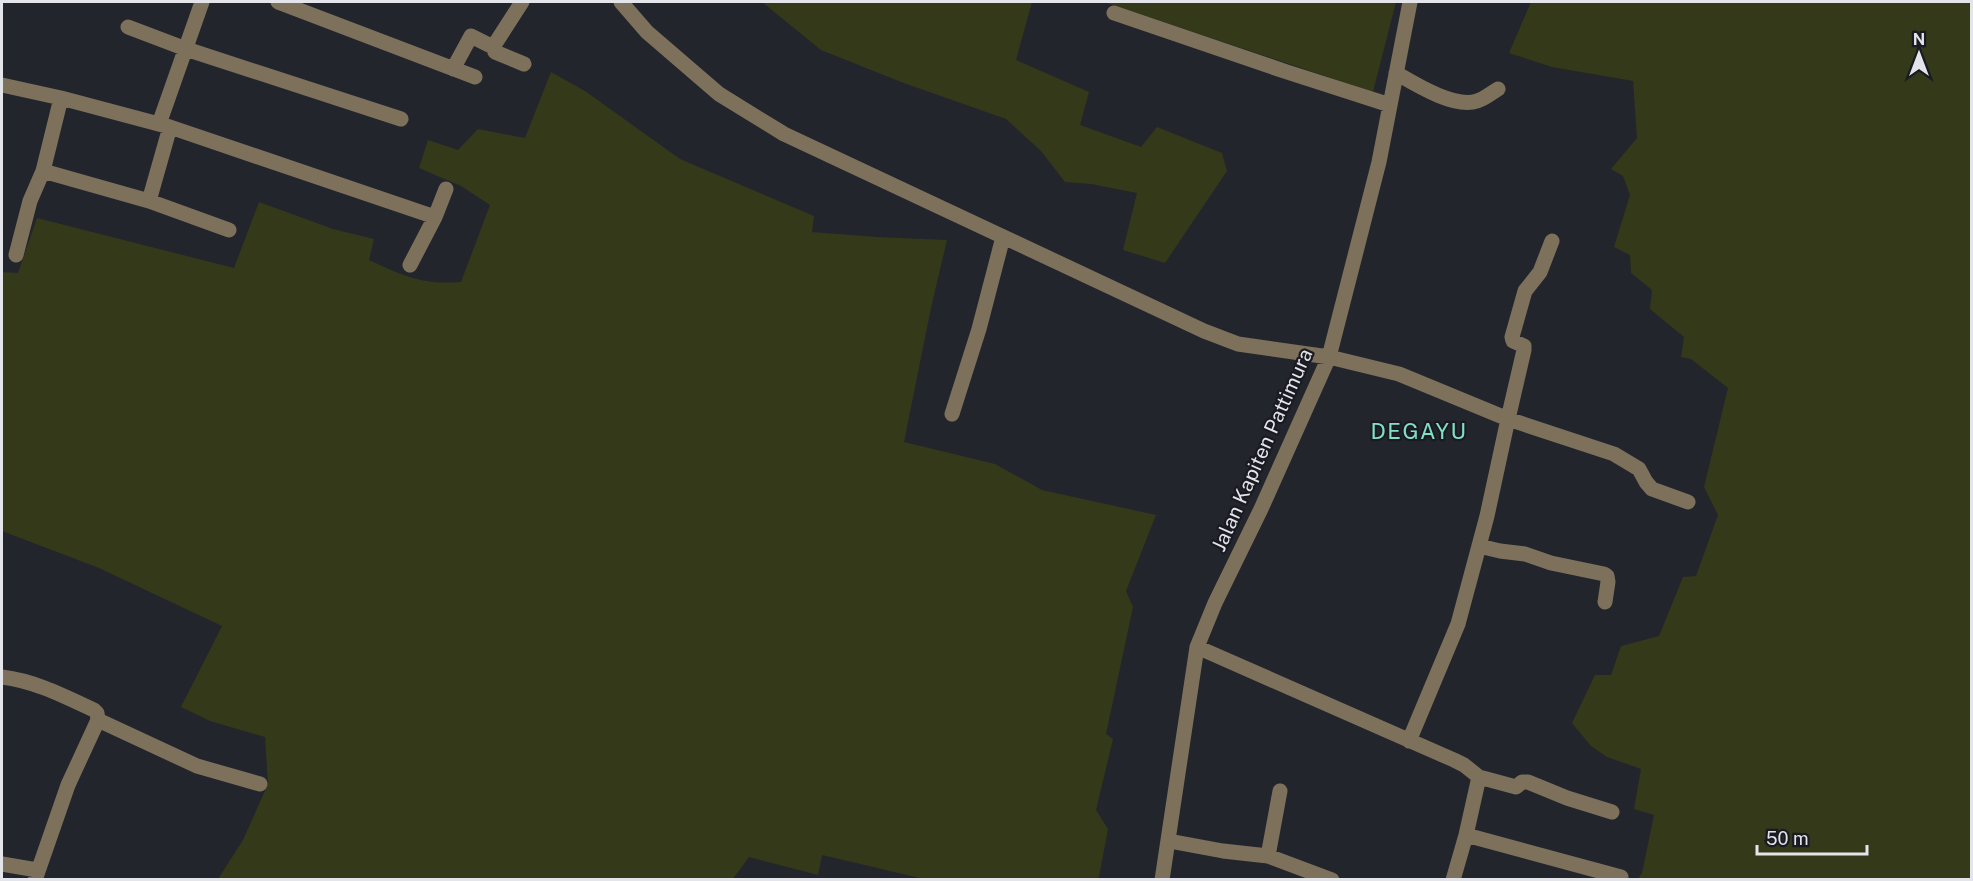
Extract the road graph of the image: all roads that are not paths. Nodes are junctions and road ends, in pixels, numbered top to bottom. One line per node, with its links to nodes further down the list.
1 (202, 2): 9 (street)
2 (278, 2): 11 (street)
3 (522, 2): 8 (street)
4 (621, 2): 25 (street)
5 (1410, 2): 12 (street, Jalan Kapiten Pattimura)
6 (1114, 13): 17 (street)
7 (128, 27): 9 (street)
8 (494, 47): 10 (street); 11 (street)
9 (186, 49): 18 (street); 19 (street)
10 (524, 64)
11 (453, 69): 13 (street)
12 (1396, 74): 15 (street); 17 (street, Jalan Kapiten Pattimura)
13 (475, 77)
14 (2, 85): 16 (street)
15 (1498, 89)
16 (61, 98): 19 (street); 20 (street)
17 (1390, 105): 29 (street, Jalan Kapiten Pattimura)
18 (401, 119)
19 (164, 126): 22 (street); 23 (street)
20 (43, 171): 22 (street); 27 (street)
21 (446, 189): 23 (street)
22 (149, 201): 24 (street)
23 (435, 217): 28 (street)
24 (229, 230)
25 (1003, 237): 29 (street); 30 (street)
26 (1552, 241): 31 (street)
27 (16, 255)
28 (410, 265)
29 (1329, 357): 31 (street); 35 (street, Jalan Kapiten Pattimura)
30 (952, 414)
31 (1508, 419): 32 (street); 33 (street)
32 (1688, 502)
33 (1479, 546): 34 (street); 38 (street)
34 (1605, 602)
35 (1197, 648): 38 (street); 44 (street, Jalan Kapiten Pattimura)
36 (2, 677): 37 (street)
37 (98, 720): 40 (street); 47 (street)
38 (1409, 741): 39 (street)
39 (1479, 777): 42 (street); 43 (street)
40 (260, 784)
41 (1280, 791): 45 (street)
42 (1612, 812)
43 (1467, 835): 48 (street); 51 (street)
44 (1169, 841): 45 (street); 49 (street, Jalan Kapiten Pattimura)
45 (1268, 856): 50 (street)
46 (2, 864): 47 (street)
47 (36, 875)
48 (1622, 877)
49 (1162, 879)
50 (1332, 879)
51 (1453, 879)

